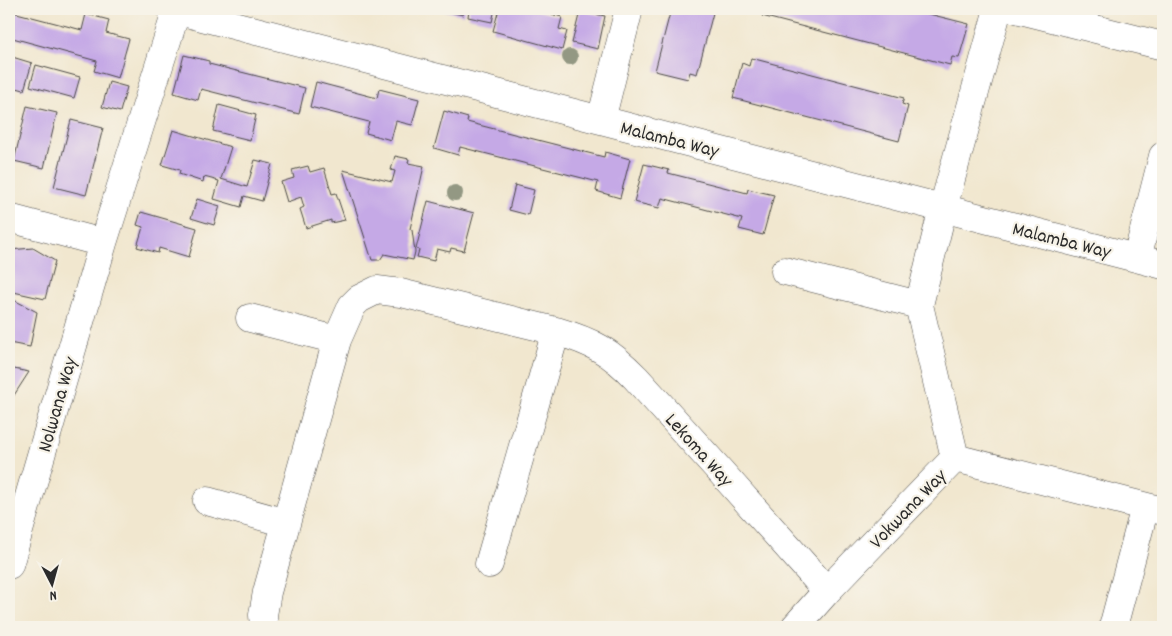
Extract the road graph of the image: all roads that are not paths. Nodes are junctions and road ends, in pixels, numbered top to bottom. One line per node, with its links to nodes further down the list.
1 (175, 9): 6 (street, Malamba Way); 10 (street, Nolwana Way)
2 (629, 9): 6 (street)
3 (998, 9): 8 (street)
4 (1016, 9): 5 (street)
5 (1163, 46)
6 (601, 120): 8 (street, Malamba Way)
7 (1163, 156): 11 (street)
8 (943, 208): 11 (street, Malamba Way); 14 (street)
9 (9, 218): 10 (street)
10 (103, 243): 23 (street, Nolwana Way)
11 (1137, 258): 12 (street, Malamba Way)
12 (1163, 265)
13 (785, 271): 14 (street)
14 (919, 305): 18 (street)
15 (250, 318): 17 (street)
16 (556, 331): 17 (street, Lekoma Way); 22 (street); 24 (street, Lekoma Way)
17 (337, 340): 21 (street, Lekoma Way)
18 (955, 458): 20 (street, Vokwana Way); 24 (street, Vokwana Way)
19 (207, 501): 21 (street)
20 (1154, 509): 27 (street)
21 (286, 523): 25 (street, Lekoma Way)
22 (489, 564)
23 (9, 565)
24 (827, 591): 26 (street, Vokwana Way)
25 (264, 627)
26 (795, 627)
27 (1112, 627)

